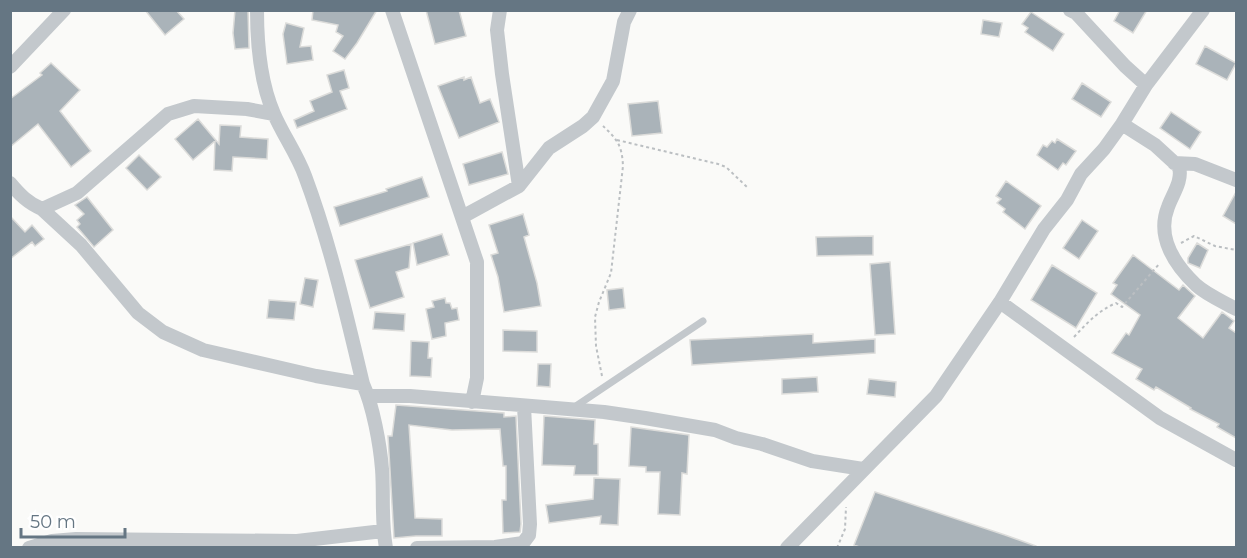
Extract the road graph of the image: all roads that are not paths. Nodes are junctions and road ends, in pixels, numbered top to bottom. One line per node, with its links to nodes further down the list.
1 (64, 10): 8 (street)
2 (257, 10): 10 (street)
3 (392, 10): 17 (street)
4 (500, 10): 15 (street)
5 (630, 10): 15 (street)
6 (1070, 10): 9 (street)
7 (1203, 10): 9 (street)
8 (10, 67)
9 (1146, 85): 11 (street)
10 (274, 114): 16 (street); 21 (street)
11 (1122, 124): 12 (street); 18 (street)
12 (1174, 163): 13 (street); 19 (street)
13 (1236, 180)
14 (10, 183): 16 (street)
15 (519, 186): 17 (street)
16 (42, 208): 21 (street)
17 (462, 217): 22 (street)
18 (1000, 302): 25 (street); 26 (street)
19 (1236, 309)
20 (703, 321): 24 (lane)
21 (366, 390): 22 (street); 27 (street)
22 (472, 402): 23 (street)
23 (524, 406): 24 (street); 31 (street)
24 (571, 409): 26 (street)
25 (1236, 460)
26 (863, 469): 32 (street)
27 (383, 531): 28 (street); 30 (street)
28 (293, 544): 29 (street)
29 (29, 548)
30 (386, 548)
31 (417, 548)
32 (787, 548)

